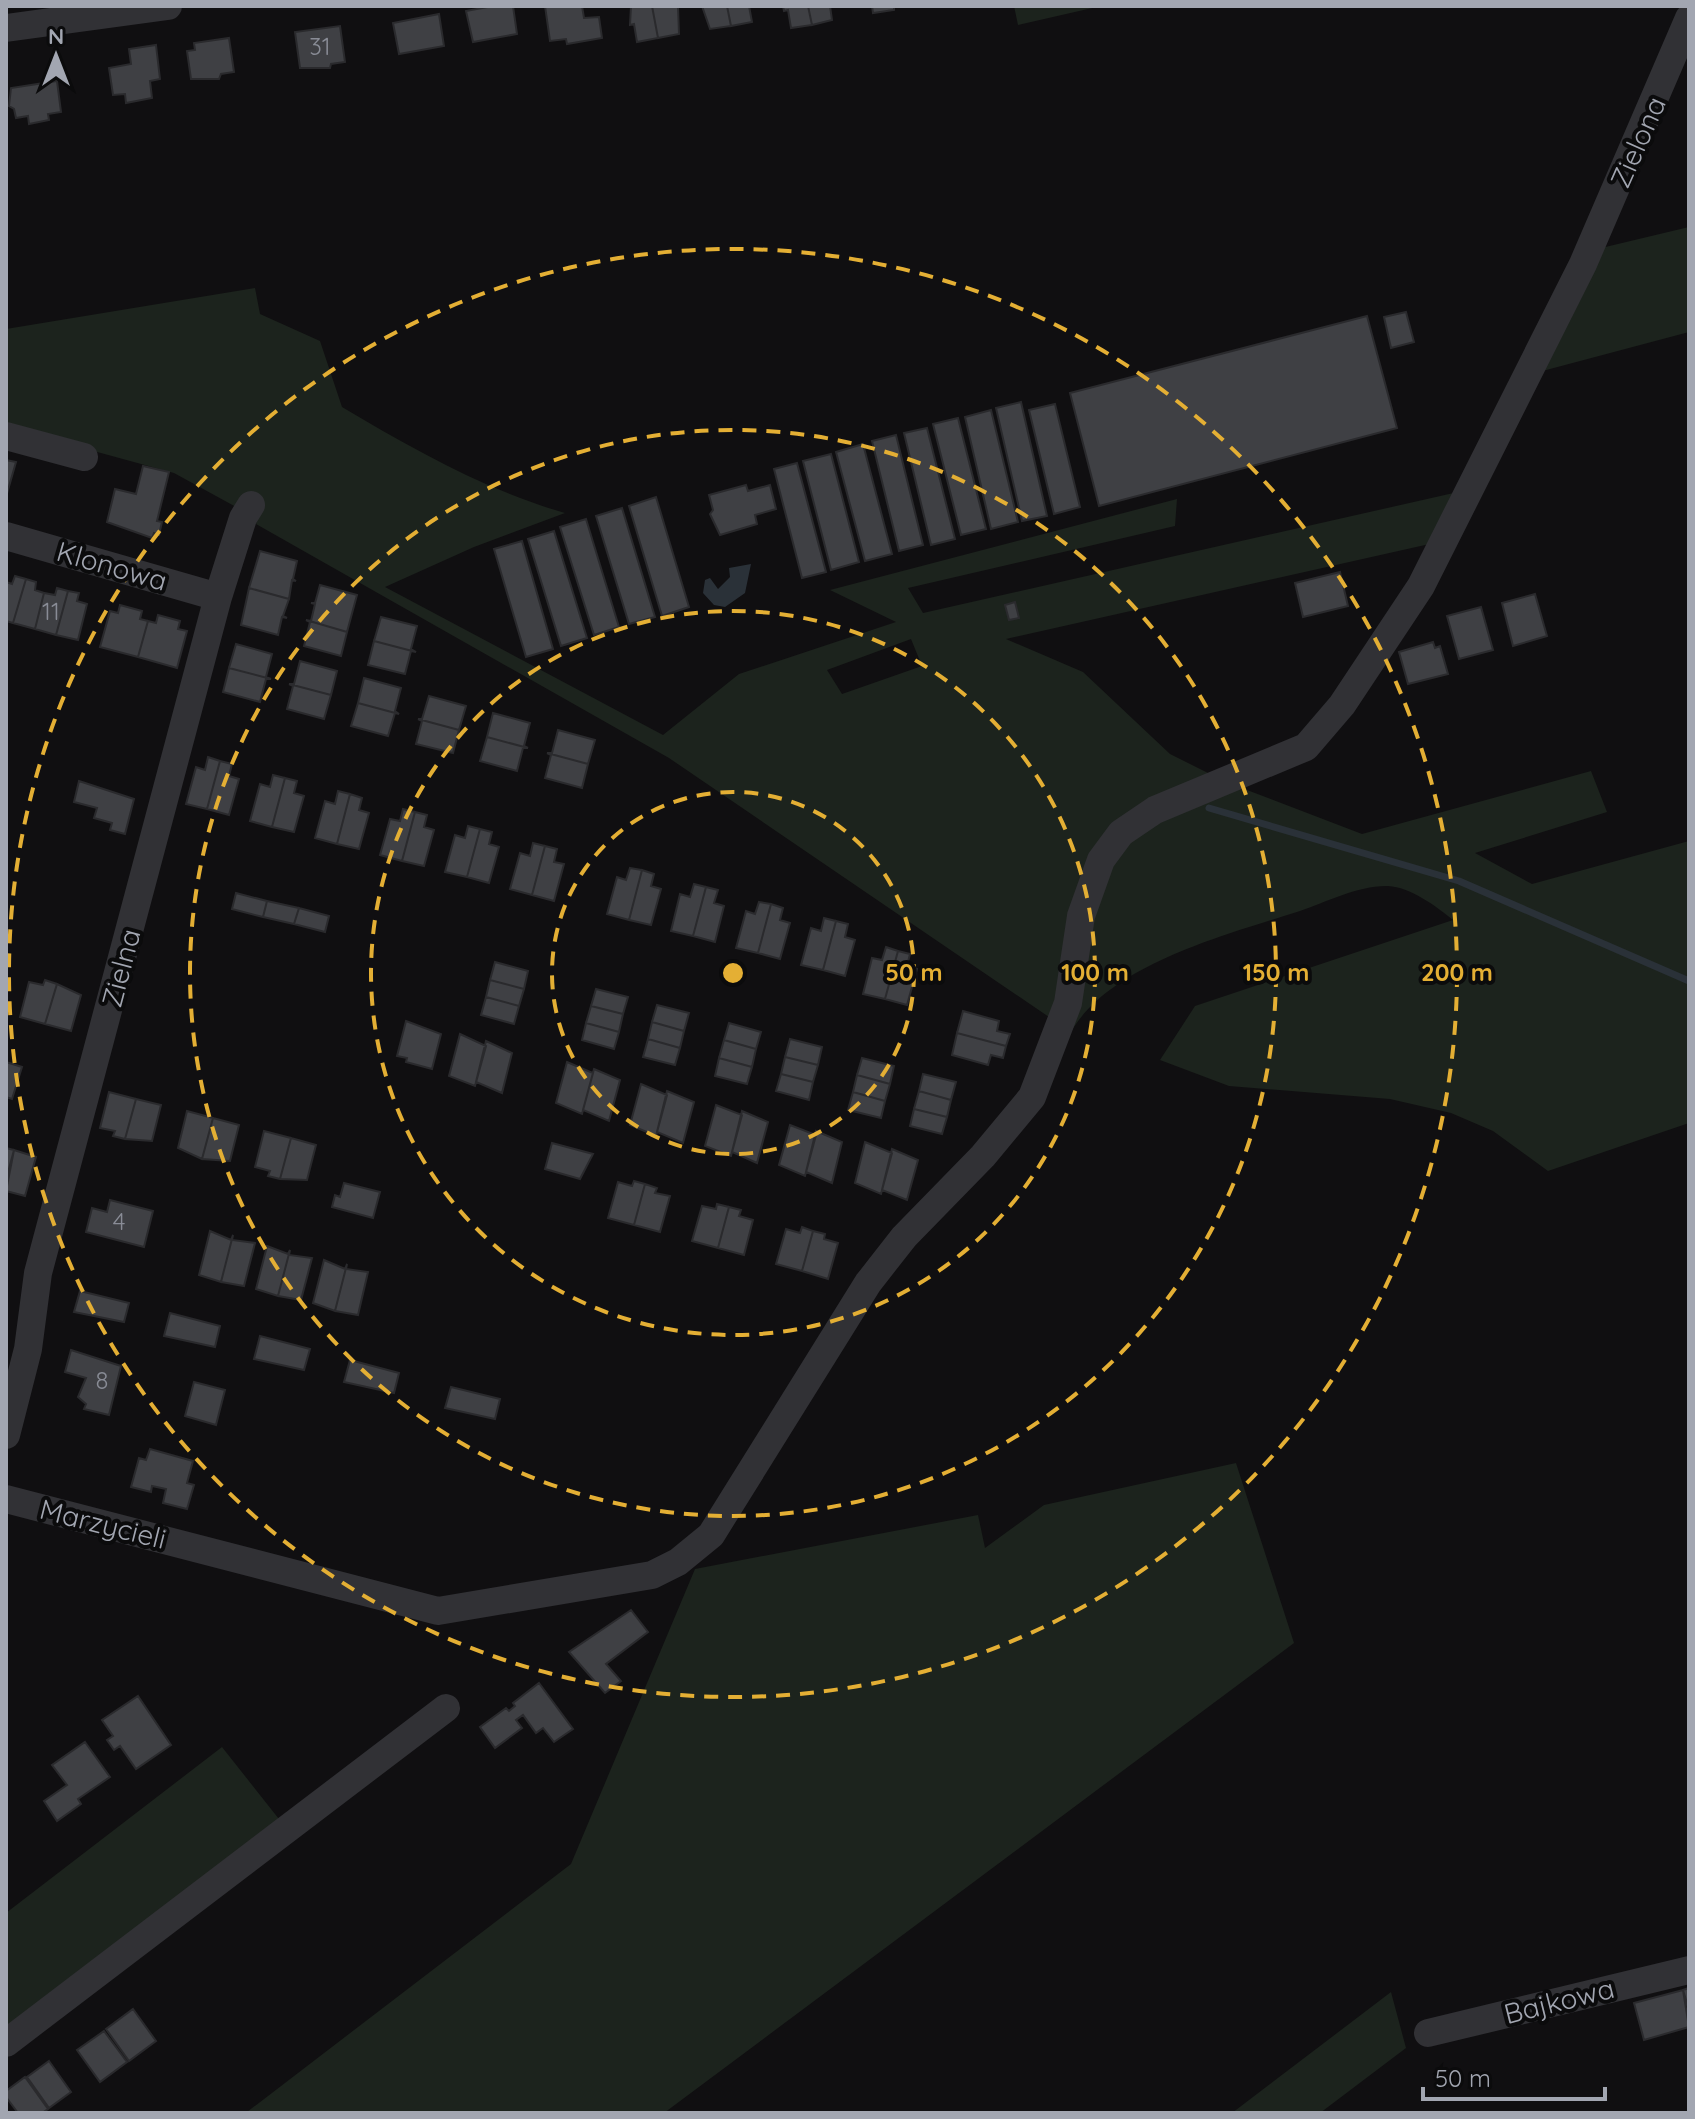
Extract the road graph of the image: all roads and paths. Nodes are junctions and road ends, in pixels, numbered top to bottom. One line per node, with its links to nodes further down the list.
1 (168, 6): 3 (street)
2 (1689, 18): 11 (street, Zielona)
3 (6, 28)
4 (6, 436): 5 (street)
5 (84, 457)
6 (251, 505): 8 (street, Zielna)
7 (6, 536): 8 (street, Klonowa)
8 (218, 597): 9 (street, Zielna)
9 (6, 1435)
10 (6, 1499): 11 (street, Marzycieli)
11 (199, 1548)
12 (446, 1708): 15 (street)
13 (1689, 1970): 14 (street, Bajkowa)
14 (1428, 2033)
15 (6, 2043)

